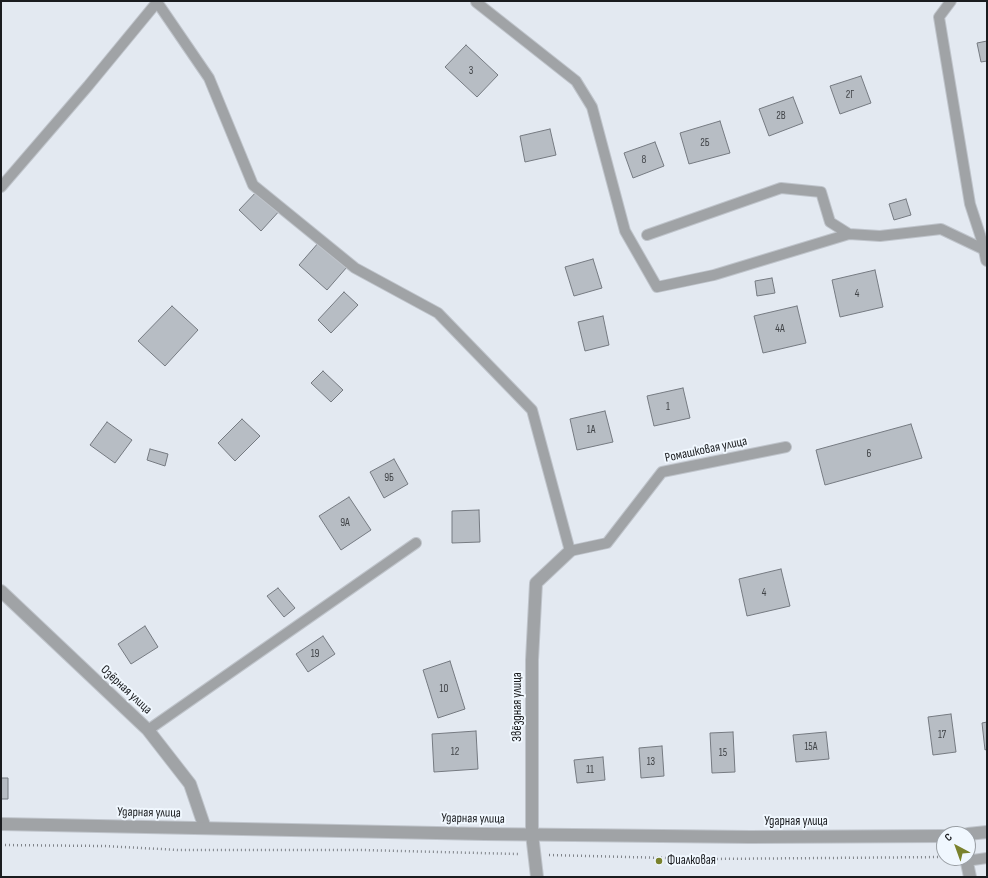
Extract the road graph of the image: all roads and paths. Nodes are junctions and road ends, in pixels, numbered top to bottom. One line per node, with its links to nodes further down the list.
1 (952, 1): 7 (lane)
2 (157, 2): 4 (lane); 10 (lane)
3 (476, 2): 5 (lane)
4 (1, 187)
5 (849, 234): 6 (lane); 7 (lane)
6 (647, 235)
7 (986, 255)
8 (786, 447): 10 (lane, Ромашковая улица)
9 (416, 543): 12 (lane)
10 (570, 551): 17 (street, Звёздная улица)
11 (1, 591): 12 (street, Озёрная улица)
12 (148, 730): 14 (street, Озёрная улица)
13 (1, 824): 14 (street, Ударная улица)
14 (205, 828): 17 (street, Ударная улица)
15 (987, 832): 16 (street)
16 (976, 833)
17 (532, 834): 18 (street, Ударная улица); 20 (street, Звёздная улица)
18 (936, 836)
19 (1, 845): 20 (path)
20 (534, 854): 21 (path); 25 (street, Звёздная улица)
21 (936, 857)
22 (987, 858): 23 (lane)
23 (976, 859)
24 (967, 866): 26 (street)
25 (537, 877)
26 (970, 877)

